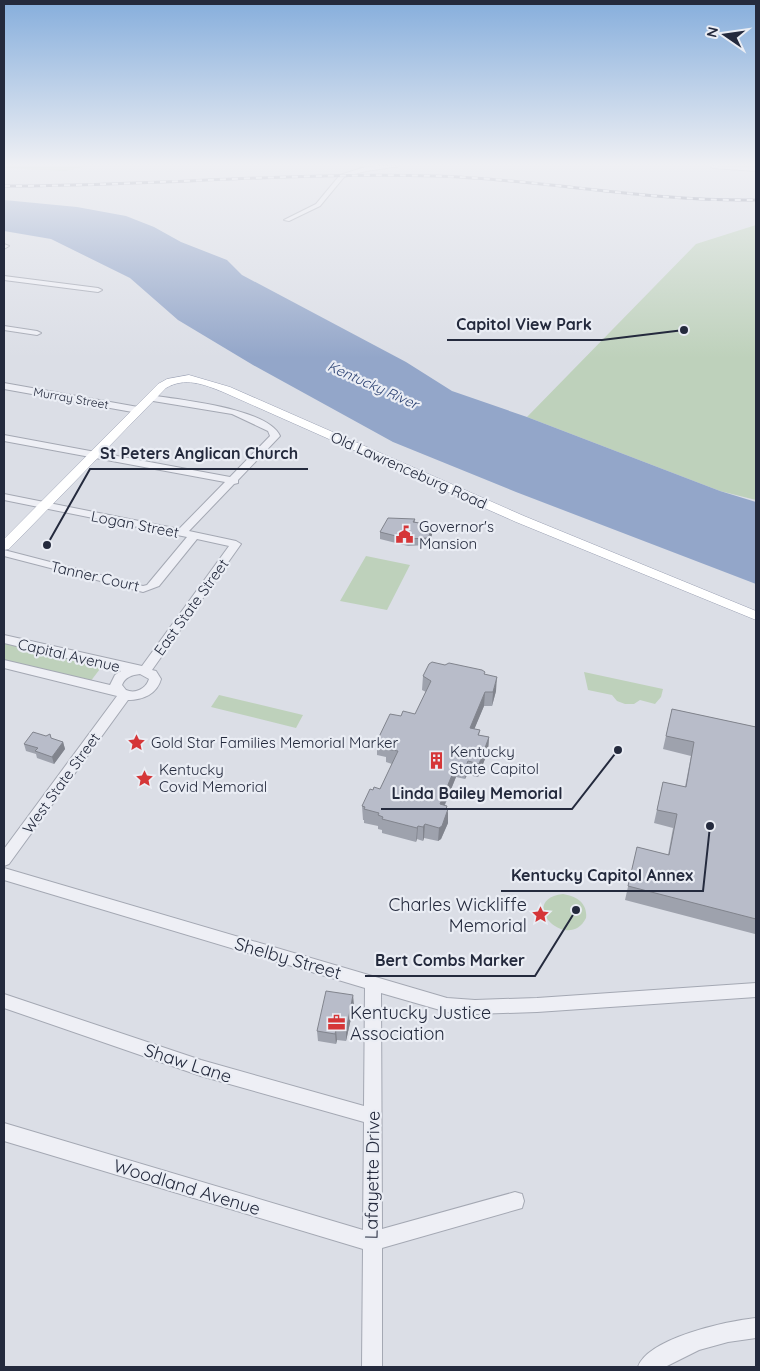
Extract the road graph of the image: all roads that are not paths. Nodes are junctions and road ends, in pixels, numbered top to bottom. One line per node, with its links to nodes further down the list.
1 (4, 278): 2 (street)
2 (98, 290)
3 (4, 328): 4 (street)
4 (37, 333)
5 (4, 386): 7 (street, Murray Street)
6 (150, 398): 7 (main road, Old Lawrenceburg Road); 10 (street); 18 (main road, Old Lawrenceburg Road)
7 (138, 410): 9 (main road, Old Lawrenceburg Road)
8 (4, 438): 9 (street)
9 (93, 455): 10 (street); 12 (main road, Old Lawrenceburg Road)
10 (234, 481): 13 (street)
11 (4, 497): 12 (street, Logan Street)
12 (43, 505): 13 (street, Logan Street); 16 (main road, Old Lawrenceburg Road)
13 (182, 533): 14 (street, Logan Street)
14 (194, 536): 15 (street, Logan Street); 17 (street, Tanner Court)
15 (236, 544): 21 (street, East State Street)
16 (4, 546)
17 (4, 554)
18 (756, 616)
19 (4, 639): 21 (street, Capital Avenue)
20 (4, 664): 22 (street, Capital Avenue)
21 (140, 670): 22 (street, Capital Avenue); 22 (street, Capital Avenue)
22 (121, 697): 23 (street, West State Street)
23 (4, 860)
24 (6, 879): 25 (street, Shelby Street)
25 (373, 983): 26 (street, Shelby Street); 28 (street, Lafayette Drive)
26 (756, 990)
27 (4, 1001): 28 (street, Shaw Lane)
28 (374, 1117): 31 (street, Lafayette Drive)
29 (4, 1132): 31 (street, Woodland Avenue)
30 (516, 1202): 31 (street)
31 (371, 1242): 33 (street, Lafayette Drive)
32 (756, 1328): 34 (street)
33 (372, 1367)
34 (648, 1367)

